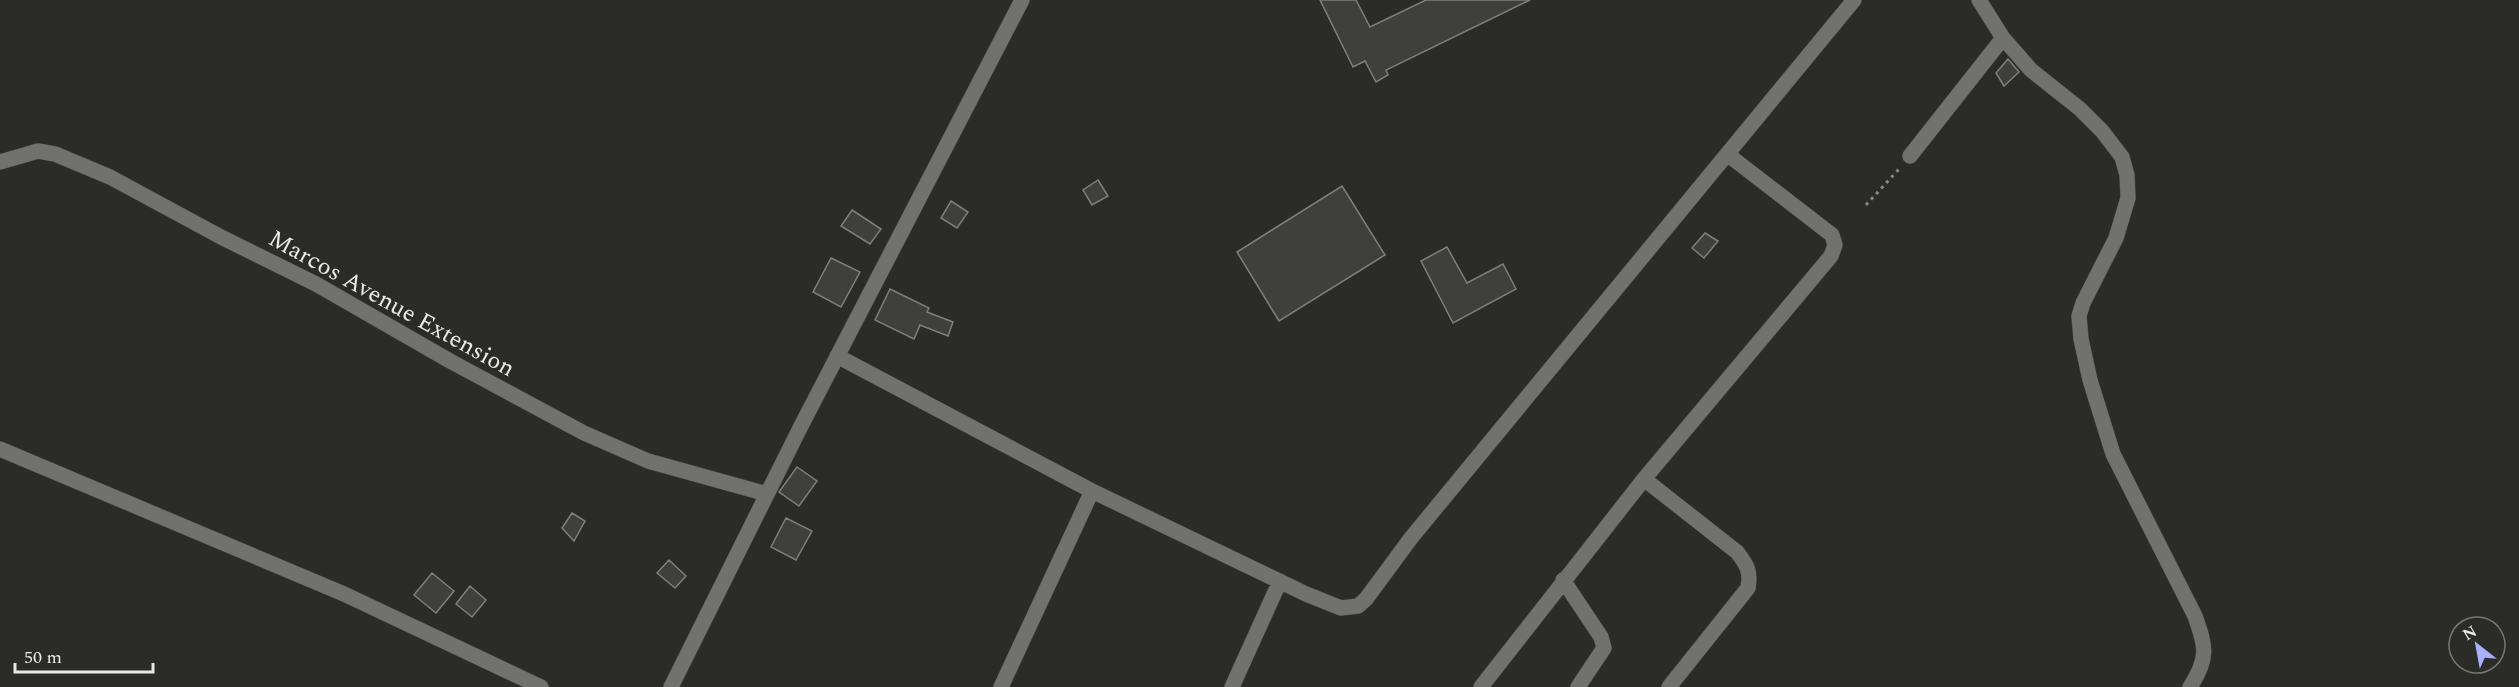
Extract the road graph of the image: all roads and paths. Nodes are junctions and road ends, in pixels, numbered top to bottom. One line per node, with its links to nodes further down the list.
1 (1022, 0): 9 (street)
2 (1854, 0): 5 (street)
3 (1979, 0): 4 (street)
4 (2003, 38): 6 (street); 23 (street)
5 (1727, 154): 11 (street); 15 (street)
6 (1910, 156): 8 (path)
7 (0, 162): 13 (street, Marcos Avenue Extension)
8 (1866, 206)
9 (837, 356): 12 (street); 13 (street)
10 (0, 449): 16 (street)
11 (1644, 479): 14 (street); 22 (street)
12 (1092, 491): 15 (street); 18 (street)
13 (766, 494): 17 (street)
14 (1563, 580): 20 (street); 21 (street)
15 (1280, 581): 19 (street)
16 (541, 687)
17 (671, 687)
18 (1001, 687)
19 (1232, 687)
20 (1481, 687)
21 (1578, 687)
22 (1669, 687)
23 (2190, 687)

